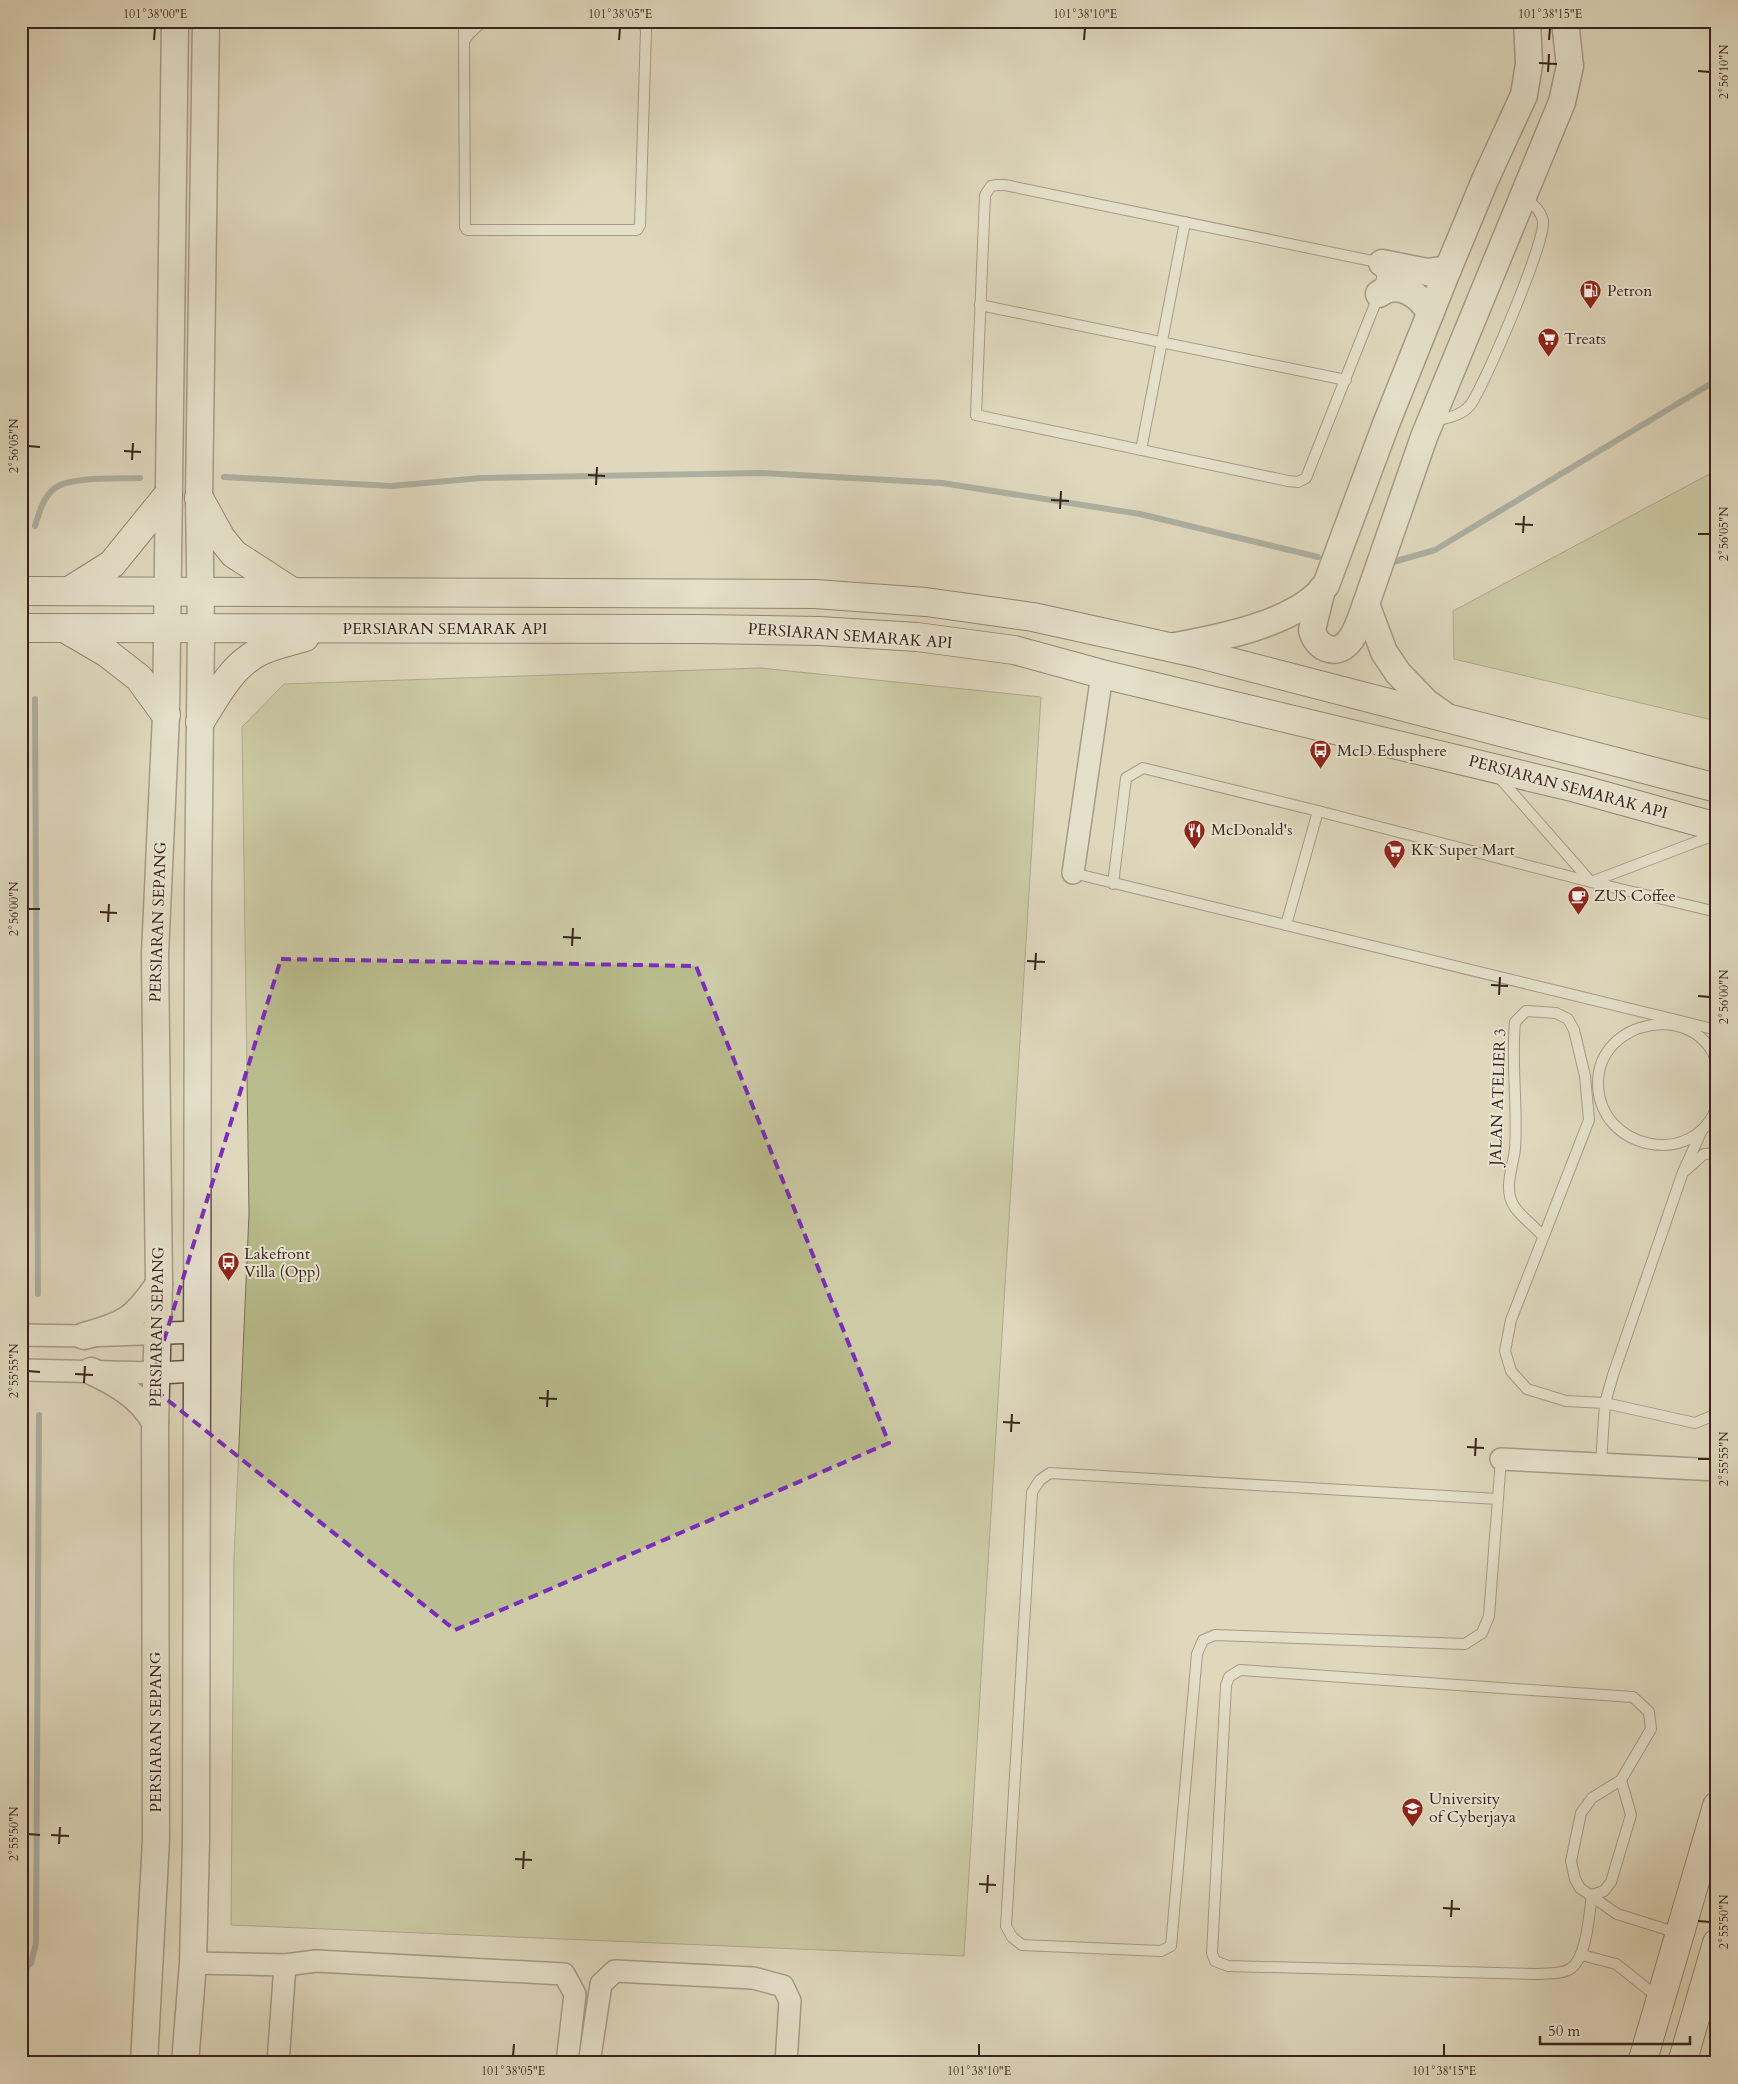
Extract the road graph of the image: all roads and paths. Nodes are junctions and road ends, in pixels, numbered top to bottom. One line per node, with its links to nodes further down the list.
1 (176, 21): 20 (street, PERSIARAN SEPANG)
2 (206, 21): 21 (street)
3 (464, 21): 8 (lane)
4 (483, 21): 8 (lane)
5 (640, 21): 8 (lane)
6 (1527, 21): 12 (street)
7 (1565, 21): 9 (street)
8 (464, 41)
9 (1522, 194): 18 (street); 18 (lane)
10 (1186, 222): 11 (lane); 14 (lane); 16 (lane)
11 (1382, 263): 12 (street); 13 (lane)
12 (1448, 269): 15 (street)
13 (1379, 294): 15 (street); 17 (lane)
14 (980, 305): 16 (lane); 19 (lane)
15 (1430, 314): 22 (street)
16 (1162, 341): 17 (lane); 19 (lane)
17 (1346, 380): 19 (lane)
18 (1430, 421): 28 (street)
19 (1141, 450)
20 (168, 496): 23 (street, PERSIARAN SEPANG); 26 (main road)
21 (199, 498): 24 (street); 27 (main road)
22 (1322, 589): 28 (street); 34 (street)
23 (167, 590): 24 (main road); 26 (main road); 31 (street, PERSIARAN SEPANG)
24 (200, 590): 27 (main road); 32 (street)
25 (21, 591): 26 (main road)
26 (69, 591)
27 (291, 591): 34 (main road)
28 (1366, 604): 37 (street)
29 (21, 628): 30 (main road, PERSIARAN SEMARAK API)
30 (64, 628): 31 (main road, PERSIARAN SEMARAK API); 36 (main road)
31 (166, 628): 32 (main road, PERSIARAN SEMARAK API); 36 (street, PERSIARAN SEPANG)
32 (201, 628): 33 (main road, PERSIARAN SEMARAK API); 38 (street)
33 (328, 629): 35 (main road, PERSIARAN SEMARAK API); 38 (main road)
34 (1169, 647): 37 (main road)
35 (1102, 674): 39 (main road, PERSIARAN SEMARAK API); 44 (street)
36 (166, 715): 56 (street, PERSIARAN SEPANG)
37 (1447, 717): 40 (main road)
38 (200, 722): 57 (street)
39 (1489, 766): 42 (main road, PERSIARAN SEMARAK API); 45 (lane)
40 (1717, 788)
41 (1318, 811): 45 (lane); 46 (lane); 48 (lane)
42 (1717, 827)
43 (1717, 834): 45 (lane)
44 (1073, 873): 46 (lane)
45 (1591, 882): 47 (lane)
46 (1113, 884): 48 (lane)
47 (1717, 912)
48 (1286, 925): 49 (lane)
49 (1717, 1030)
50 (1717, 1063): 52 (lane)
51 (1717, 1106): 52 (lane)
52 (1702, 1130): 54 (lane)
53 (1717, 1154): 54 (lane)
54 (1683, 1172): 65 (lane)
55 (1543, 1236): 55 (lane, JALAN ATELIER 3); 65 (lane, JALAN ATELIER 3)
56 (159, 1284): 58 (street, PERSIARAN SEPANG); 60 (street)
57 (198, 1332): 58 (street); 63 (street)
58 (158, 1333): 60 (street); 64 (street, PERSIARAN SEPANG)
59 (21, 1335): 60 (street)
60 (84, 1336)
61 (21, 1370): 62 (street)
62 (91, 1371): 64 (street); 67 (street)
63 (198, 1371): 64 (street); 78 (street)
64 (157, 1373): 67 (street, PERSIARAN SEPANG)
65 (1605, 1403): 66 (lane, JALAN ATELIER 3); 69 (lane)
66 (1717, 1414)
67 (156, 1422): 81 (street, PERSIARAN SEPANG)
68 (1501, 1459): 69 (street); 71 (lane)
69 (1601, 1462): 70 (street)
70 (1717, 1470)
71 (1498, 1499): 71 (lane)
72 (1621, 1780): 74 (lane); 74 (lane); 77 (lane)
73 (1717, 1806): 75 (main road)
74 (1592, 1895): 75 (lane); 77 (lane)
75 (1679, 1934): 80 (main road)
76 (1717, 1943): 88 (main road)
77 (1582, 1954): 80 (lane)
78 (193, 1963): 79 (street); 82 (street)
79 (285, 1965): 83 (street); 84 (street)
80 (1659, 1998): 87 (main road)
81 (144, 2063)
82 (184, 2063)
83 (278, 2063)
84 (567, 2063)
85 (589, 2063): 86 (street)
86 (786, 2063)
87 (1642, 2063)
88 (1682, 2063)

